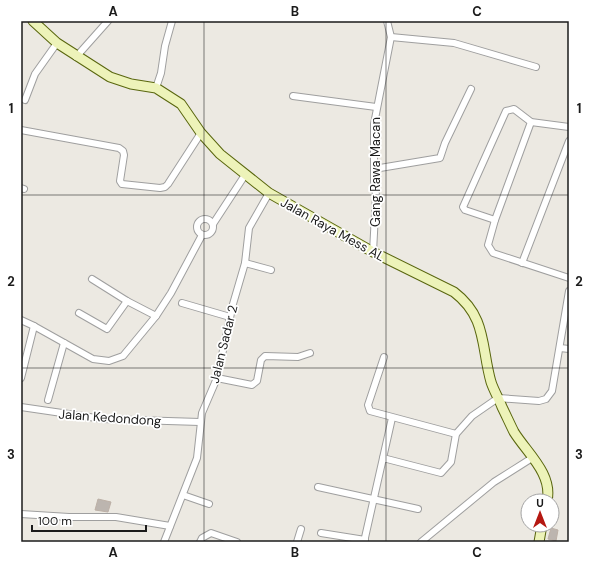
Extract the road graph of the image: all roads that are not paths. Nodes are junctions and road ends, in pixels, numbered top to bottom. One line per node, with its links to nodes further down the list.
1 (33, 21): 6 (street, Jalan Raya Mess AL)
2 (108, 21): 7 (street)
3 (172, 21): 9 (street)
4 (387, 21): 5 (street, Gang Rawa Macan)
5 (391, 37): 8 (street); 13 (street, Gang Rawa Macan)
6 (57, 43): 7 (street, Jalan Raya Mess AL); 12 (street)
7 (76, 57): 9 (street, Jalan Raya Mess AL)
8 (536, 67)
9 (156, 88): 17 (street, Jalan Raya Mess AL)
10 (471, 89): 19 (street)
11 (292, 96): 13 (street)
12 (25, 100)
13 (376, 107): 19 (street, Gang Rawa Macan)
14 (531, 122): 15 (street); 22 (street); 22 (street)
15 (569, 127)
16 (21, 130): 17 (street)
17 (201, 133): 20 (street, Jalan Raya Mess AL)
18 (569, 141): 27 (street)
19 (374, 169): 25 (street, Gang Rawa Macan)
20 (245, 175): 21 (street, Jalan Raya Mess AL); 23 (street)
21 (269, 192): 25 (street, Jalan Raya Mess AL); 26 (street, Jalan Sadar 2)
22 (495, 220): 27 (street)
23 (213, 224): 24 (street); 24 (street)
24 (202, 235): 35 (street)
25 (373, 252): 46 (street, Jalan Raya Mess AL)
26 (245, 263): 28 (street); 36 (street, Jalan Sadar 2)
27 (522, 263): 29 (street)
28 (271, 270)
29 (569, 278)
30 (92, 279): 32 (street)
31 (569, 291): 40 (street)
32 (127, 301): 34 (street); 35 (street)
33 (182, 302): 36 (street)
34 (79, 313)
35 (156, 316): 39 (street)
36 (230, 317): 45 (street, Jalan Sadar 2)
37 (21, 320): 38 (street)
38 (34, 326): 39 (street); 44 (street)
39 (64, 343): 47 (street)
40 (560, 348): 41 (street); 46 (street)
41 (569, 349)
42 (310, 353): 45 (street)
43 (384, 357): 49 (street)
44 (21, 378)
45 (217, 378): 50 (street, Jalan Sadar 2)
46 (498, 398): 51 (street); 53 (street, Jalan Raya Mess AL)
47 (48, 400)
48 (21, 407): 50 (street, Jalan Kedondong)
49 (392, 418): 51 (street); 52 (street)
50 (200, 422): 56 (street, Jalan Sadar 2)
51 (456, 434): 52 (street)
52 (383, 458): 57 (street)
53 (532, 458): 55 (street, Jalan Raya Mess AL); 69 (street)
54 (318, 487): 57 (street)
55 (548, 493)
56 (183, 495): 58 (street); 61 (street, Jalan Sadar 2)
57 (373, 500): 59 (street); 64 (street)
58 (210, 504)
59 (418, 509)
60 (21, 514): 61 (street)
61 (170, 526): 65 (street, Jalan Sadar 2)
62 (301, 529): 68 (street)
63 (321, 534): 64 (street)
64 (365, 541)
65 (164, 542)
66 (200, 542): 67 (street)
67 (237, 542)
68 (297, 542)
69 (421, 542)

